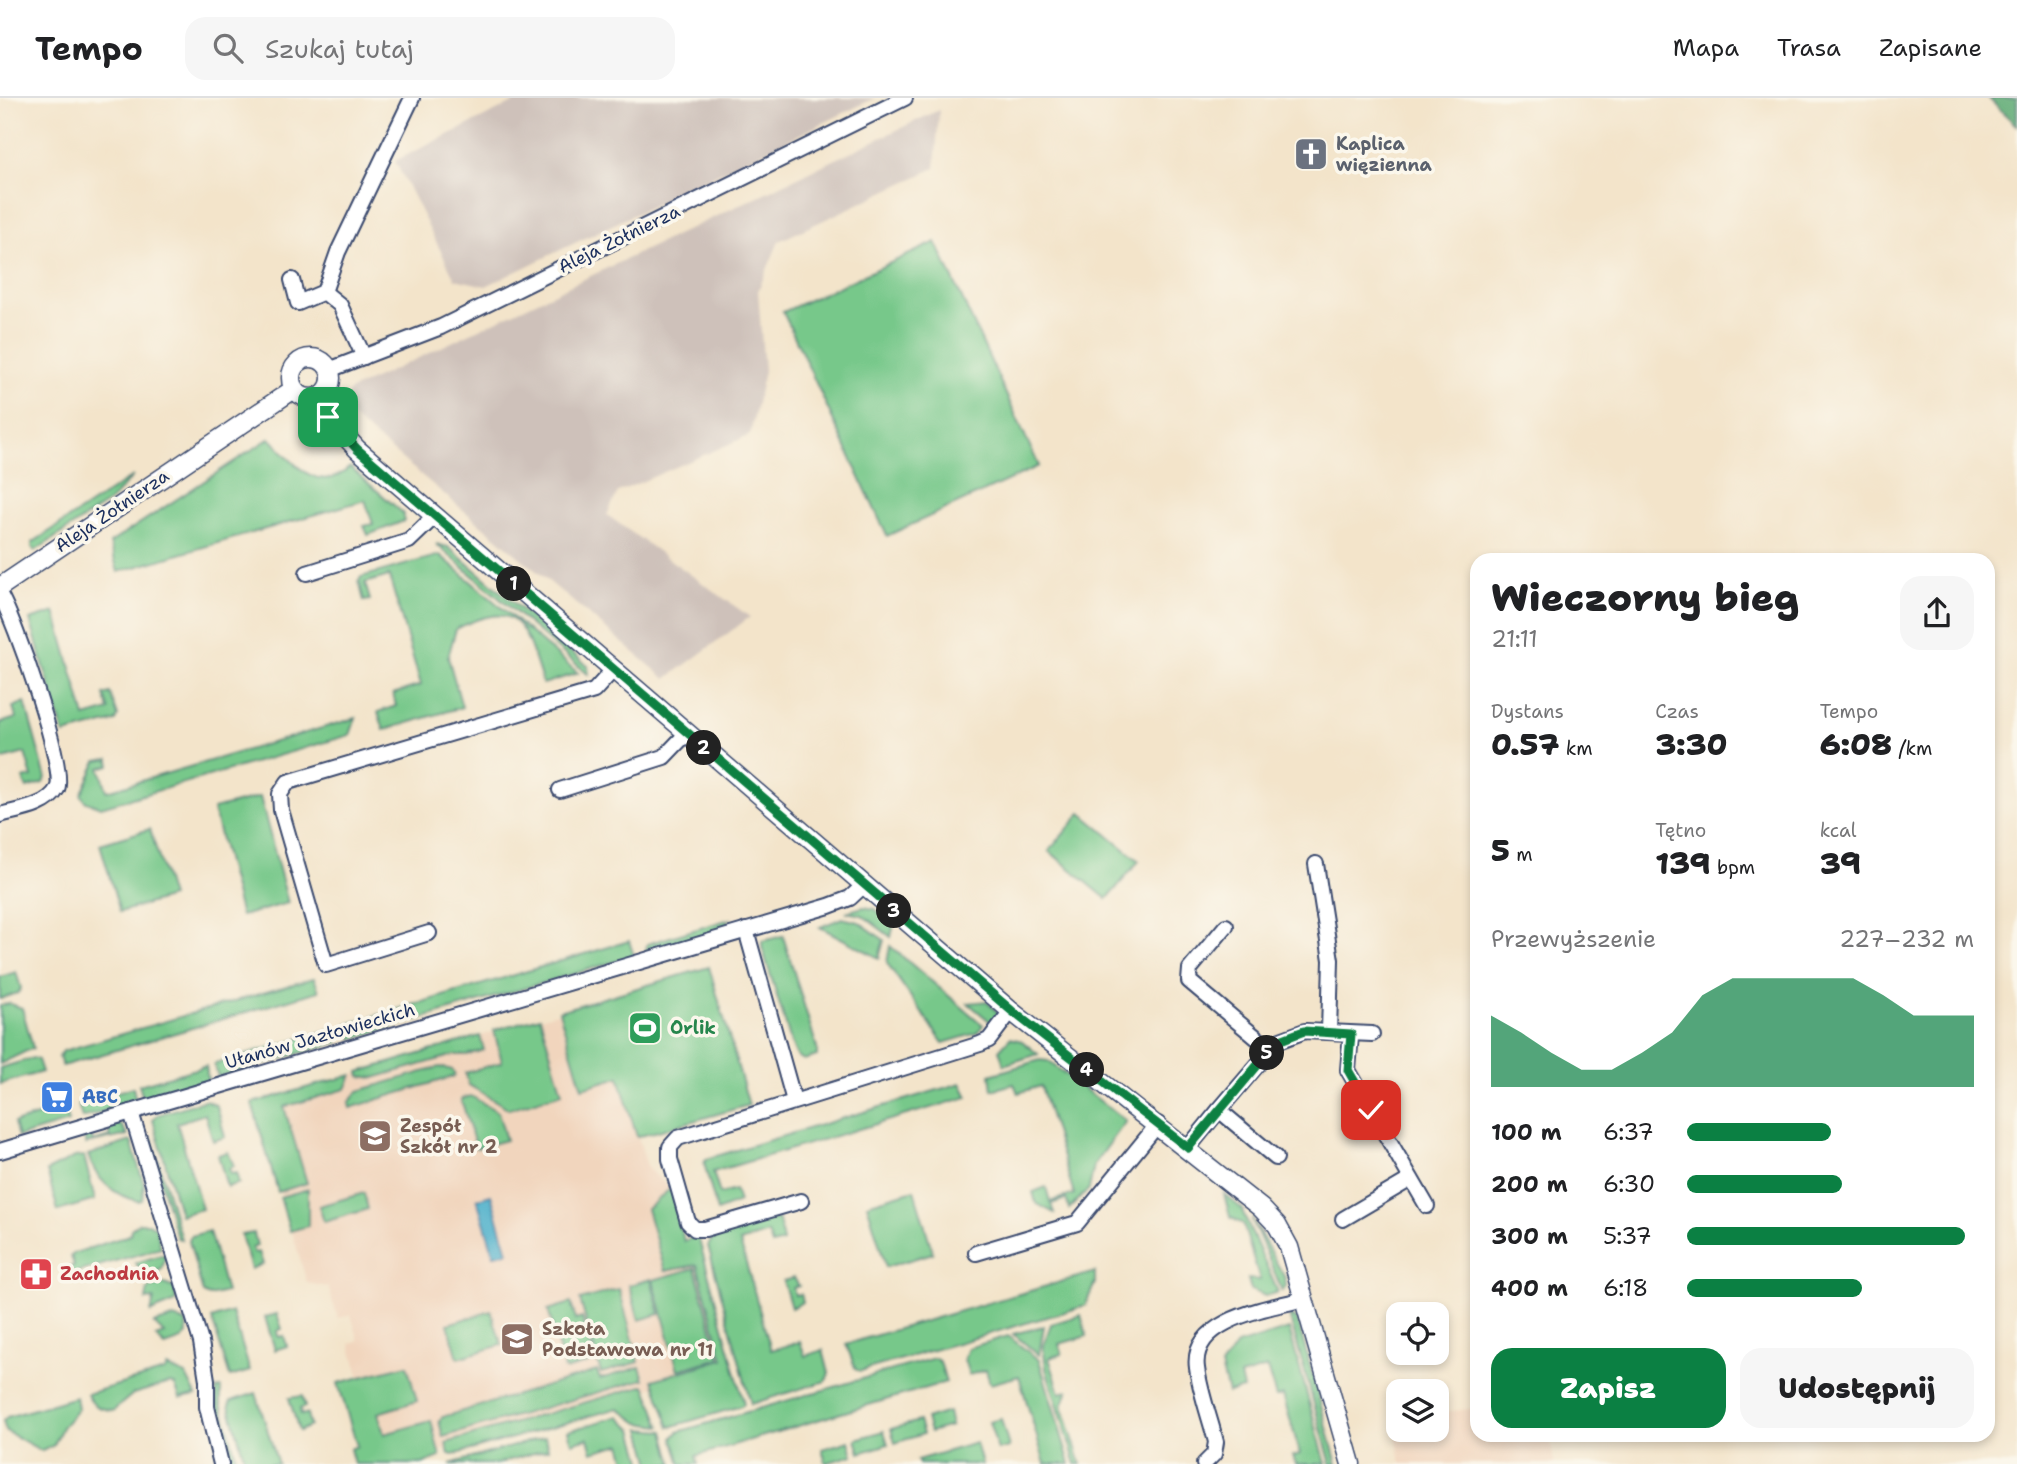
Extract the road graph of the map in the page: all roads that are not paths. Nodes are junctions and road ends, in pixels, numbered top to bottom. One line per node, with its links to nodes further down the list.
1 (412, 98): 4 (street)
2 (905, 98): 5 (street, Aleja Żołnierza)
3 (292, 280): 4 (street)
4 (324, 292): 5 (street)
5 (364, 356): 6 (street, Aleja Żołnierza)
6 (328, 370): 7 (street); 8 (street)
7 (294, 389): 8 (street); 11 (street, Aleja Żołnierza)
8 (319, 396): 9 (street)
9 (435, 516): 10 (street); 13 (street)
10 (307, 573)
11 (0, 587)
12 (0, 595): 16 (street)
13 (613, 670): 14 (street); 21 (street)
14 (687, 733): 15 (street); 18 (street)
15 (560, 790)
16 (0, 815)
17 (1316, 864): 23 (street)
18 (864, 885): 20 (street, Ułanów Jazłowieckich); 22 (street)
19 (1226, 926): 26 (street)
20 (746, 930): 27 (street); 29 (street, Ułanów Jazłowieckich)
21 (429, 933)
22 (1012, 1011): 27 (street); 30 (street)
23 (1329, 1032): 24 (street); 26 (street)
24 (1351, 1034): 25 (street); 34 (street)
25 (1372, 1034)
26 (1270, 1049): 28 (street)
27 (794, 1101): 35 (street)
28 (1219, 1110): 31 (street); 33 (street)
29 (131, 1112): 32 (street, Ułanów Jazłowieckich); 40 (street)
30 (1157, 1124): 31 (street); 38 (street)
31 (1188, 1148): 39 (street)
32 (0, 1151)
33 (1276, 1158)
34 (1411, 1179): 36 (street); 37 (street)
35 (801, 1201)
36 (1427, 1206)
37 (1343, 1219)
38 (976, 1253)
39 (1305, 1299): 41 (street); 42 (street)
40 (221, 1464)
41 (1204, 1464)
42 (1351, 1464)

